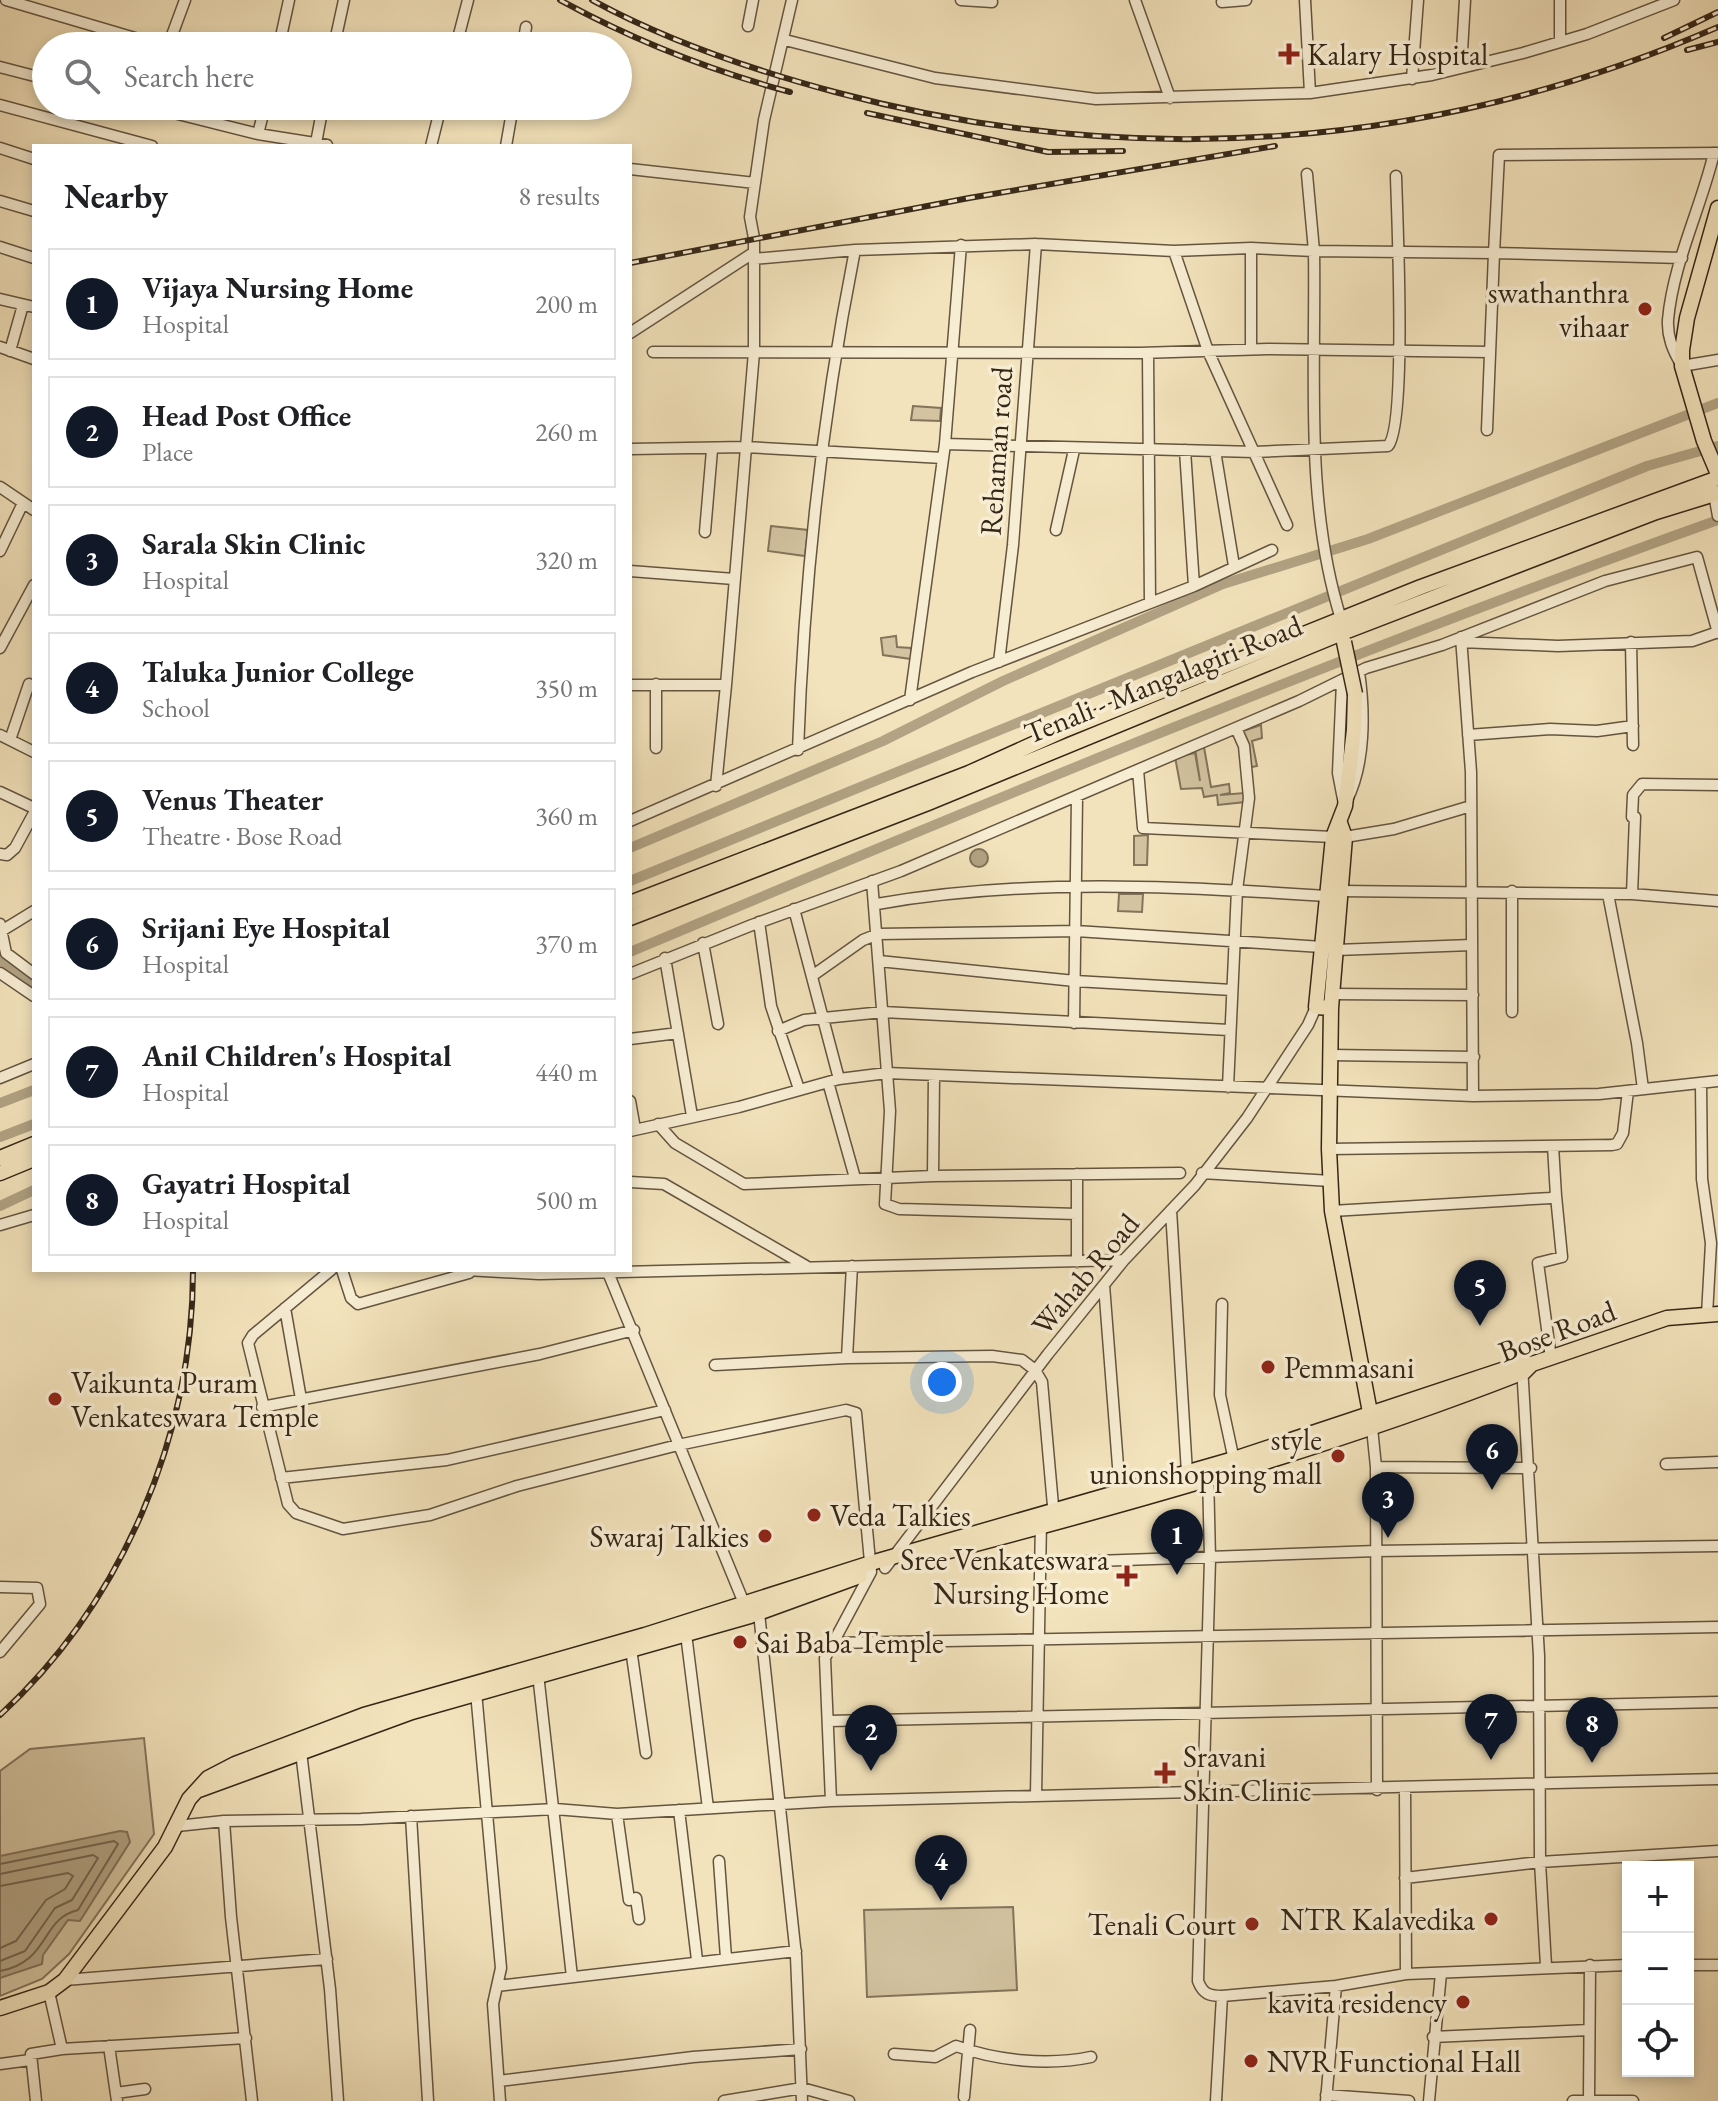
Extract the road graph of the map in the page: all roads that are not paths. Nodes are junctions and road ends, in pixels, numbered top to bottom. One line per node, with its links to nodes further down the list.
1 (6, 0): 20 (street)
2 (289, 0): 22 (street)
3 (344, 0): 23 (street)
4 (468, 0): 24 (street)
5 (753, 0): 18 (street)
6 (792, 0): 26 (street)
7 (961, 0): 16 (street)
8 (1135, 0): 33 (street)
9 (1246, 0): 17 (street)
10 (1305, 0): 32 (street)
11 (1418, 0): 31 (street)
12 (1465, 0): 29 (street)
13 (1560, 0): 27 (street)
14 (1674, 0): 27 (street)
15 (182, 1): 21 (street)
16 (992, 2)
17 (1222, 2)
18 (748, 26)
19 (526, 27): 25 (street)
20 (115, 32)
21 (172, 32)
22 (282, 32)
23 (337, 32)
24 (460, 32)
25 (525, 32)
26 (785, 40): 33 (street); 54 (street)
27 (1560, 42): 29 (street)
28 (0, 67): 30 (street)
29 (1461, 68): 31 (street)
30 (32, 75)
31 (1412, 79): 32 (street)
32 (1310, 93): 33 (street)
33 (1170, 98)
34 (0, 105): 35 (street)
35 (32, 114)
36 (55, 120): 43 (street)
37 (202, 120): 42 (street)
38 (262, 120): 42 (street)
39 (324, 120): 45 (street)
40 (438, 120): 46 (street)
41 (511, 120): 47 (street)
42 (258, 134): 44 (street)
43 (143, 144)
44 (319, 144)
45 (325, 144)
46 (432, 144)
47 (506, 144)
48 (0, 148): 50 (street)
49 (1716, 153): 66 (street); 69 (street)
50 (32, 158)
51 (632, 169): 54 (street)
52 (1307, 174): 64 (street)
53 (1396, 176): 65 (street)
54 (755, 183): 67 (street)
55 (0, 201): 57 (street)
56 (1718, 208): 87 (main road)
57 (32, 210)
58 (1036, 244): 59 (street); 63 (street); 77 (street, Rehaman road)
59 (961, 245): 62 (street); 76 (street)
60 (0, 247): 68 (street)
61 (1251, 248): 63 (street); 64 (street); 74 (street)
62 (855, 250): 67 (street); 75 (street)
63 (1174, 251): 78 (street)
64 (1314, 251): 65 (street); 79 (street)
65 (1399, 252): 66 (street); 82 (street)
66 (1494, 253): 69 (street); 83 (street)
67 (753, 256): 72 (street); 81 (street)
68 (32, 257)
69 (1682, 258): 87 (street)
70 (0, 299): 71 (street)
71 (29, 306): 73 (street)
72 (632, 332)
73 (5, 349): 85 (street)
74 (1251, 349): 78 (street); 79 (street)
75 (835, 350): 76 (street); 81 (street); 99 (street)
76 (952, 350): 77 (street); 89 (street)
77 (1028, 351): 84 (street); 90 (street, Rehaman road)
78 (1208, 351): 84 (street); 100 (street)
79 (1315, 351): 82 (street); 98 (street)
80 (653, 352): 81 (street)
81 (754, 352): 91 (street)
82 (1398, 352): 83 (street); 98 (street)
83 (1490, 352): 88 (street)
84 (1148, 353): 96 (street)
85 (32, 358)
86 (1718, 360): 87 (street)
87 (1685, 372): 103 (main road)
88 (1487, 430)
89 (945, 444): 90 (street); 101 (street)
90 (1021, 446): 94 (street); 122 (street, Rehaman road)
91 (745, 447): 93 (street); 99 (street); 113 (street)
92 (632, 449): 93 (street)
93 (712, 450): 108 (street)
94 (1074, 450): 96 (street); 107 (street)
95 (1185, 450): 96 (street); 97 (street); 114 (street)
96 (1147, 451): 116 (street)
97 (1215, 451): 100 (street); 111 (street)
98 (1314, 451): 100 (street); 117 (street)
99 (823, 452): 101 (street); 136 (street)
100 (1255, 452): 106 (street)
101 (943, 458): 129 (street)
102 (0, 487): 104 (street)
103 (1716, 489): 117 (main road)
104 (23, 503): 105 (street); 110 (street)
105 (32, 509)
106 (1287, 525)
107 (1056, 530)
108 (705, 532)
109 (1272, 550): 111 (street)
110 (0, 551)
111 (1234, 566): 114 (street)
112 (632, 571): 113 (street)
113 (734, 579): 128 (street)
114 (1194, 586): 116 (street)
115 (32, 589): 121 (street)
116 (1150, 603): 122 (street)
117 (1341, 626): 143 (main road, bridge); 160 (main road); 164 (main road, Tenali - Mangalagiri Road)
118 (1718, 633): 119 (street); 120 (street)
119 (1461, 640): 120 (street); 123 (street); 132 (street)
120 (1631, 642): 130 (street)
121 (0, 648)
122 (999, 662): 129 (street)
123 (1359, 672): 124 (street); 143 (street)
124 (1342, 682): 131 (street); 143 (street)
125 (29, 684): 133 (street)
126 (656, 684): 127 (street); 128 (street); 135 (street)
127 (632, 685)
128 (726, 685): 140 (street)
129 (910, 700): 136 (street)
130 (1633, 726): 132 (street); 134 (street)
131 (1236, 728): 138 (street); 148 (street)
132 (1468, 735): 144 (street)
133 (5, 737): 137 (street)
134 (1633, 745)
135 (656, 748)
136 (798, 750): 140 (street)
137 (32, 751)
138 (1138, 770): 142 (street); 148 (street)
139 (1718, 785): 158 (street)
140 (716, 786): 147 (street)
141 (0, 792): 145 (street)
142 (1077, 797): 151 (street); 152 (street)
143 (1345, 806): 149 (main road)
144 (1471, 806): 149 (street); 154 (street)
145 (32, 810)
146 (32, 815): 150 (street)
147 (632, 820)
148 (1247, 832): 149 (street); 153 (street)
149 (1339, 832): 156 (main road)
150 (0, 854)
151 (872, 881): 161 (street); 162 (street)
152 (1076, 887): 153 (street); 161 (street); 167 (street)
153 (1237, 890): 156 (street); 169 (street)
154 (1471, 891): 155 (street); 156 (street); 171 (street)
155 (1512, 891): 157 (street); 185 (street)
156 (1334, 893): 172 (main road)
157 (1608, 894): 158 (street); 206 (street)
158 (1632, 894): 159 (street)
159 (1718, 901)
160 (632, 902)
161 (877, 904): 168 (street)
162 (794, 909): 165 (street); 178 (street)
163 (32, 912): 166 (street)
164 (632, 917)
165 (759, 922): 170 (street); 190 (street)
166 (2, 927): 175 (street)
167 (1076, 931): 168 (street); 169 (street); 179 (street)
168 (878, 934): 174 (street); 178 (street)
169 (1236, 942): 172 (street); 180 (street)
170 (703, 943): 173 (street); 188 (street)
171 (1472, 945): 172 (street); 182 (street)
172 (1329, 948): 183 (main road); 183 (main road)
173 (665, 958): 177 (street); 191 (street)
174 (879, 961): 179 (street); 184 (street)
175 (32, 972)
176 (0, 973): 181 (street)
177 (632, 973)
178 (812, 976): 186 (street)
179 (1075, 981): 180 (street); 187 (street)
180 (1232, 990): 189 (street)
181 (32, 995)
182 (1473, 995): 183 (street); 194 (street)
183 (1326, 1003): 193 (main road); 205 (street, Wahab Road)
184 (883, 1012): 186 (street); 187 (street); 196 (street)
185 (1512, 1012)
186 (824, 1018): 190 (street); 199 (street)
187 (1074, 1023): 189 (street)
188 (718, 1024)
189 (1229, 1030): 203 (street)
190 (778, 1031): 204 (street)
191 (678, 1033): 192 (street); 210 (street)
192 (632, 1039)
193 (1330, 1055): 194 (street); 208 (main road)
194 (1474, 1057): 209 (street)
195 (32, 1065): 198 (street)
196 (887, 1073): 197 (street); 199 (street); 223 (street)
197 (934, 1075): 203 (street); 222 (street)
198 (0, 1078)
199 (839, 1079): 201 (street)
200 (1718, 1081): 202 (street)
201 (828, 1082): 204 (street); 224 (street)
202 (1701, 1083): 206 (street); 245 (street)
203 (1228, 1087): 205 (street)
204 (799, 1089): 210 (street)
205 (1266, 1089): 208 (street); 220 (street, Wahab Road)
206 (1643, 1089): 207 (street)
207 (1628, 1091): 209 (street); 214 (street)
208 (1329, 1093): 209 (street); 215 (main road)
209 (1473, 1096)
210 (692, 1116): 211 (street)
211 (658, 1124): 212 (street); 224 (street)
212 (632, 1130)
213 (32, 1145): 216 (main road)
214 (1553, 1146): 215 (street); 227 (street)
215 (1329, 1149): 225 (main road)
216 (0, 1158)
217 (32, 1160): 218 (main road)
218 (0, 1173)
219 (1180, 1173): 221 (street)
220 (1202, 1173): 225 (street); 228 (street, Wahab Road)
221 (1077, 1174): 222 (street); 230 (street)
222 (933, 1176): 223 (street)
223 (886, 1177): 224 (street); 230 (street)
224 (855, 1178)
225 (1331, 1181): 229 (main road)
226 (632, 1182): 236 (street)
227 (1556, 1196): 229 (street); 248 (street)
228 (1171, 1210): 233 (street, Wahab Road); 262 (street)
229 (1332, 1211): 255 (main road)
230 (1077, 1214): 234 (street)
231 (32, 1216): 232 (street)
232 (0, 1225)
233 (1124, 1260): 234 (street); 242 (street, Wahab Road)
234 (1077, 1262): 235 (street)
235 (852, 1266): 236 (street); 247 (street)
236 (807, 1267): 237 (street)
237 (632, 1270)
238 (343, 1272): 239 (street)
239 (464, 1272)
240 (608, 1272): 246 (street)
241 (314, 1276): 244 (street)
242 (1104, 1285): 251 (street, Wahab Road); 265 (street)
243 (1222, 1304): 259 (street)
244 (285, 1308): 252 (street); 253 (street)
245 (1712, 1314): 248 (main road, Bose Road)
246 (634, 1330): 252 (street); 254 (street)
247 (847, 1358): 249 (street); 251 (street)
248 (1551, 1358): 250 (main road, Bose Road)
249 (715, 1365)
250 (1526, 1367): 255 (main road, Bose Road); 261 (street)
251 (1035, 1370): 266 (street); 272 (street, Wahab Road)
252 (301, 1399): 253 (street)
253 (262, 1407): 264 (street)
254 (665, 1410): 256 (street); 264 (street)
255 (1371, 1421): 259 (main road, Bose Road); 260 (street)
256 (678, 1445): 264 (street); 272 (street); 274 (street)
257 (1718, 1462): 258 (street)
258 (1666, 1464)
259 (1235, 1466): 263 (main road, Bose Road)
260 (1376, 1467): 261 (street); 269 (street)
261 (1531, 1468): 268 (street)
262 (1187, 1473): 263 (main road); 265 (main road)
263 (1208, 1474): 266 (main road); 270 (street)
264 (281, 1478)
265 (1120, 1492): 266 (main road)
266 (1048, 1519): 271 (street); 272 (main road)
267 (1718, 1546): 268 (street)
268 (1533, 1550): 269 (street); 276 (street)
269 (1376, 1551): 270 (street); 278 (street)
270 (1210, 1559): 271 (street); 279 (street)
271 (1040, 1563): 280 (street)
272 (880, 1565): 274 (main road); 281 (street, Wahab Road)
273 (0, 1587): 283 (street)
274 (751, 1611): 277 (main road); 297 (main road); 302 (street)
275 (1718, 1627): 276 (street)
276 (1537, 1630): 278 (street); 287 (street)
277 (686, 1634): 282 (main road); 303 (street)
278 (1376, 1635): 279 (street); 288 (street)
279 (1209, 1636): 280 (street); 289 (street)
280 (1039, 1638): 281 (street); 290 (street)
281 (831, 1643): 291 (street)
282 (631, 1649): 284 (main road); 293 (street)
283 (0, 1652)
284 (538, 1674): 285 (main road); 304 (street)
285 (476, 1692): 292 (main road); 306 (street)
286 (1718, 1702): 287 (street)
287 (1540, 1706): 288 (street); 295 (street)
288 (1376, 1709): 289 (street); 298 (street)
289 (1207, 1713): 290 (street); 299 (street)
290 (1038, 1719): 291 (street); 300 (street)
291 (828, 1721): 301 (street)
292 (301, 1752): 297 (main road); 309 (street)
293 (646, 1753)
294 (1718, 1779): 295 (street)
295 (1540, 1786): 296 (street); 314 (street)
296 (1405, 1789): 298 (street); 315 (street)
297 (199, 1790): 311 (main road)
298 (1377, 1790): 299 (street)
299 (1205, 1793): 300 (street); 334 (street)
300 (1036, 1795): 301 (street)
301 (831, 1801): 302 (street)
302 (782, 1805): 303 (street); 317 (street)
303 (708, 1808): 305 (street)
304 (555, 1809): 306 (street); 307 (street); 329 (street)
305 (679, 1810): 307 (street); 320 (street)
306 (487, 1813): 308 (street); 331 (street)
307 (617, 1814): 316 (street)
308 (411, 1816): 309 (street); 358 (street)
309 (312, 1820): 310 (street); 319 (street)
310 (224, 1821): 311 (street); 325 (street)
311 (177, 1826): 330 (main road)
312 (1718, 1851): 314 (street)
313 (719, 1861): 318 (street)
314 (1540, 1862): 315 (street); 326 (street)
315 (1405, 1878): 328 (street)
316 (639, 1919)
317 (796, 1951): 318 (street); 342 (street)
318 (726, 1958): 320 (street)
319 (327, 1959): 325 (street); 357 (street)
320 (697, 1960): 329 (street)
321 (1590, 1965): 322 (street); 326 (street); 337 (street)
322 (1622, 1965)
323 (1694, 1965): 324 (street)
324 (1718, 1965)
325 (237, 1966): 330 (street); 339 (street)
326 (1546, 1966): 327 (street)
327 (1441, 1973): 328 (street); 338 (street)
328 (1406, 1974): 332 (street)
329 (572, 1977): 331 (street)
330 (65, 1980): 333 (main road)
331 (497, 1986): 348 (street)
332 (1336, 1986): 334 (street); 353 (street)
333 (49, 1992): 335 (main road); 341 (street)
334 (1222, 1996): 363 (street)
335 (0, 2008)
336 (970, 2030): 343 (street)
337 (1589, 2030): 338 (street); 354 (street)
338 (1433, 2037): 365 (street)
339 (246, 2038): 340 (street); 356 (street)
340 (109, 2046): 341 (street); 351 (street)
341 (62, 2049): 346 (street)
342 (801, 2049): 348 (street); 349 (street)
343 (968, 2050): 344 (street); 345 (street); 352 (street)
344 (894, 2054)
345 (1091, 2057)
346 (30, 2060): 347 (street); 355 (street)
347 (0, 2064)
348 (499, 2081): 359 (street)
349 (802, 2088): 360 (street); 361 (street); 362 (street)
350 (145, 2089): 351 (street)
351 (116, 2097)
352 (964, 2097)
353 (1326, 2098): 364 (street)
354 (1589, 2100): 366 (street); 367 (street)
355 (36, 2101)
356 (252, 2101)
357 (338, 2101)
358 (428, 2101)
359 (500, 2101)
360 (724, 2101)
361 (802, 2101)
362 (849, 2101)
363 (1216, 2101)
364 (1409, 2101)
365 (1429, 2101)
366 (1573, 2101)
367 (1633, 2101)

